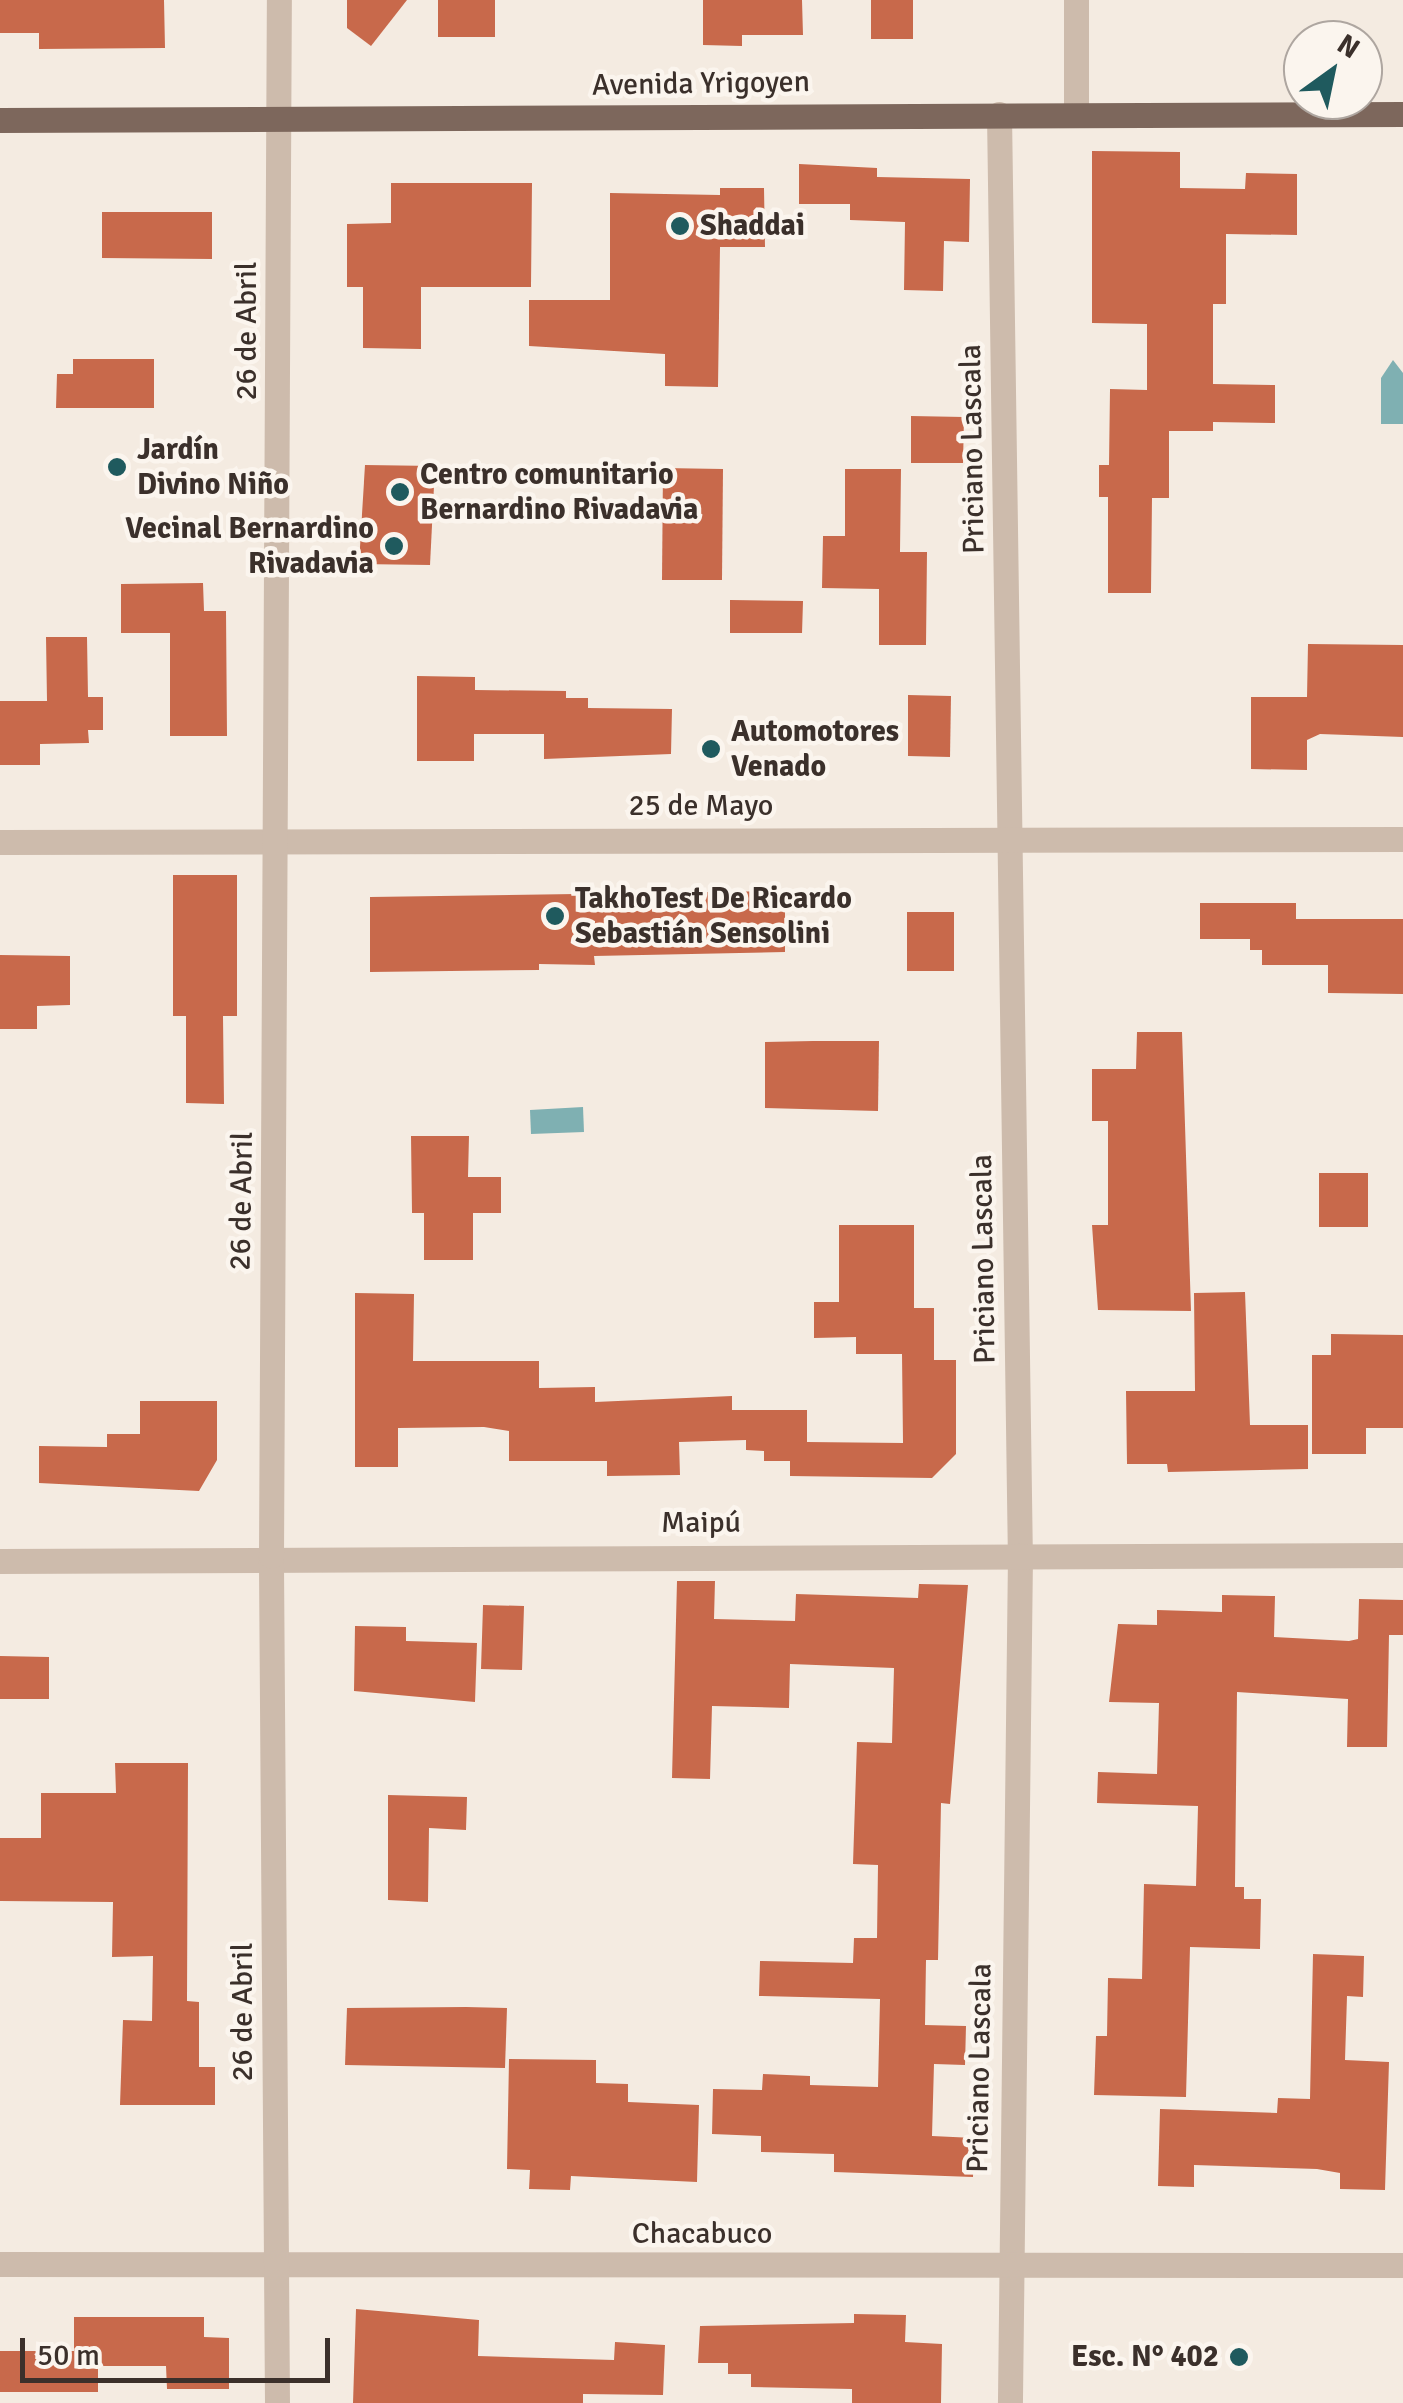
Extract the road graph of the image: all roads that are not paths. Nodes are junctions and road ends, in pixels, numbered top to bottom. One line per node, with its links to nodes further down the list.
1 (279, 0): 7 (street, 26 de Abril)
2 (1076, 0): 4 (street)
3 (999, 114): 4 (main road, Avenida Yrigoyen); 7 (main road, Avenida Yrigoyen); 8 (street, Priciano Lascala)
4 (1076, 114): 5 (main road, Avenida Yrigoyen)
5 (1403, 114)
6 (0, 120): 7 (main road, Avenida Yrigoyen)
7 (280, 120): 10 (street, 26 de Abril)
8 (1012, 838): 9 (street, 25 de Mayo); 10 (street, 25 de Mayo); 13 (street, Priciano Lascala)
9 (1403, 839)
10 (278, 840): 11 (street, 25 de Mayo); 14 (street, 26 de Abril)
11 (0, 842)
12 (1403, 1554): 13 (street, Maipú)
13 (1020, 1555): 14 (street, Maipú); 19 (street, Priciano Lascala)
14 (271, 1556): 15 (street, Maipú); 17 (street, 26 de Abril)
15 (0, 1561)
16 (0, 2264): 17 (street, Chacabuco)
17 (277, 2264): 19 (street, Chacabuco); 20 (street, 26 de Abril)
18 (1403, 2265): 19 (street, Chacabuco)
19 (1009, 2268): 21 (street, Priciano Lascala)
20 (278, 2403)
21 (1010, 2403)

